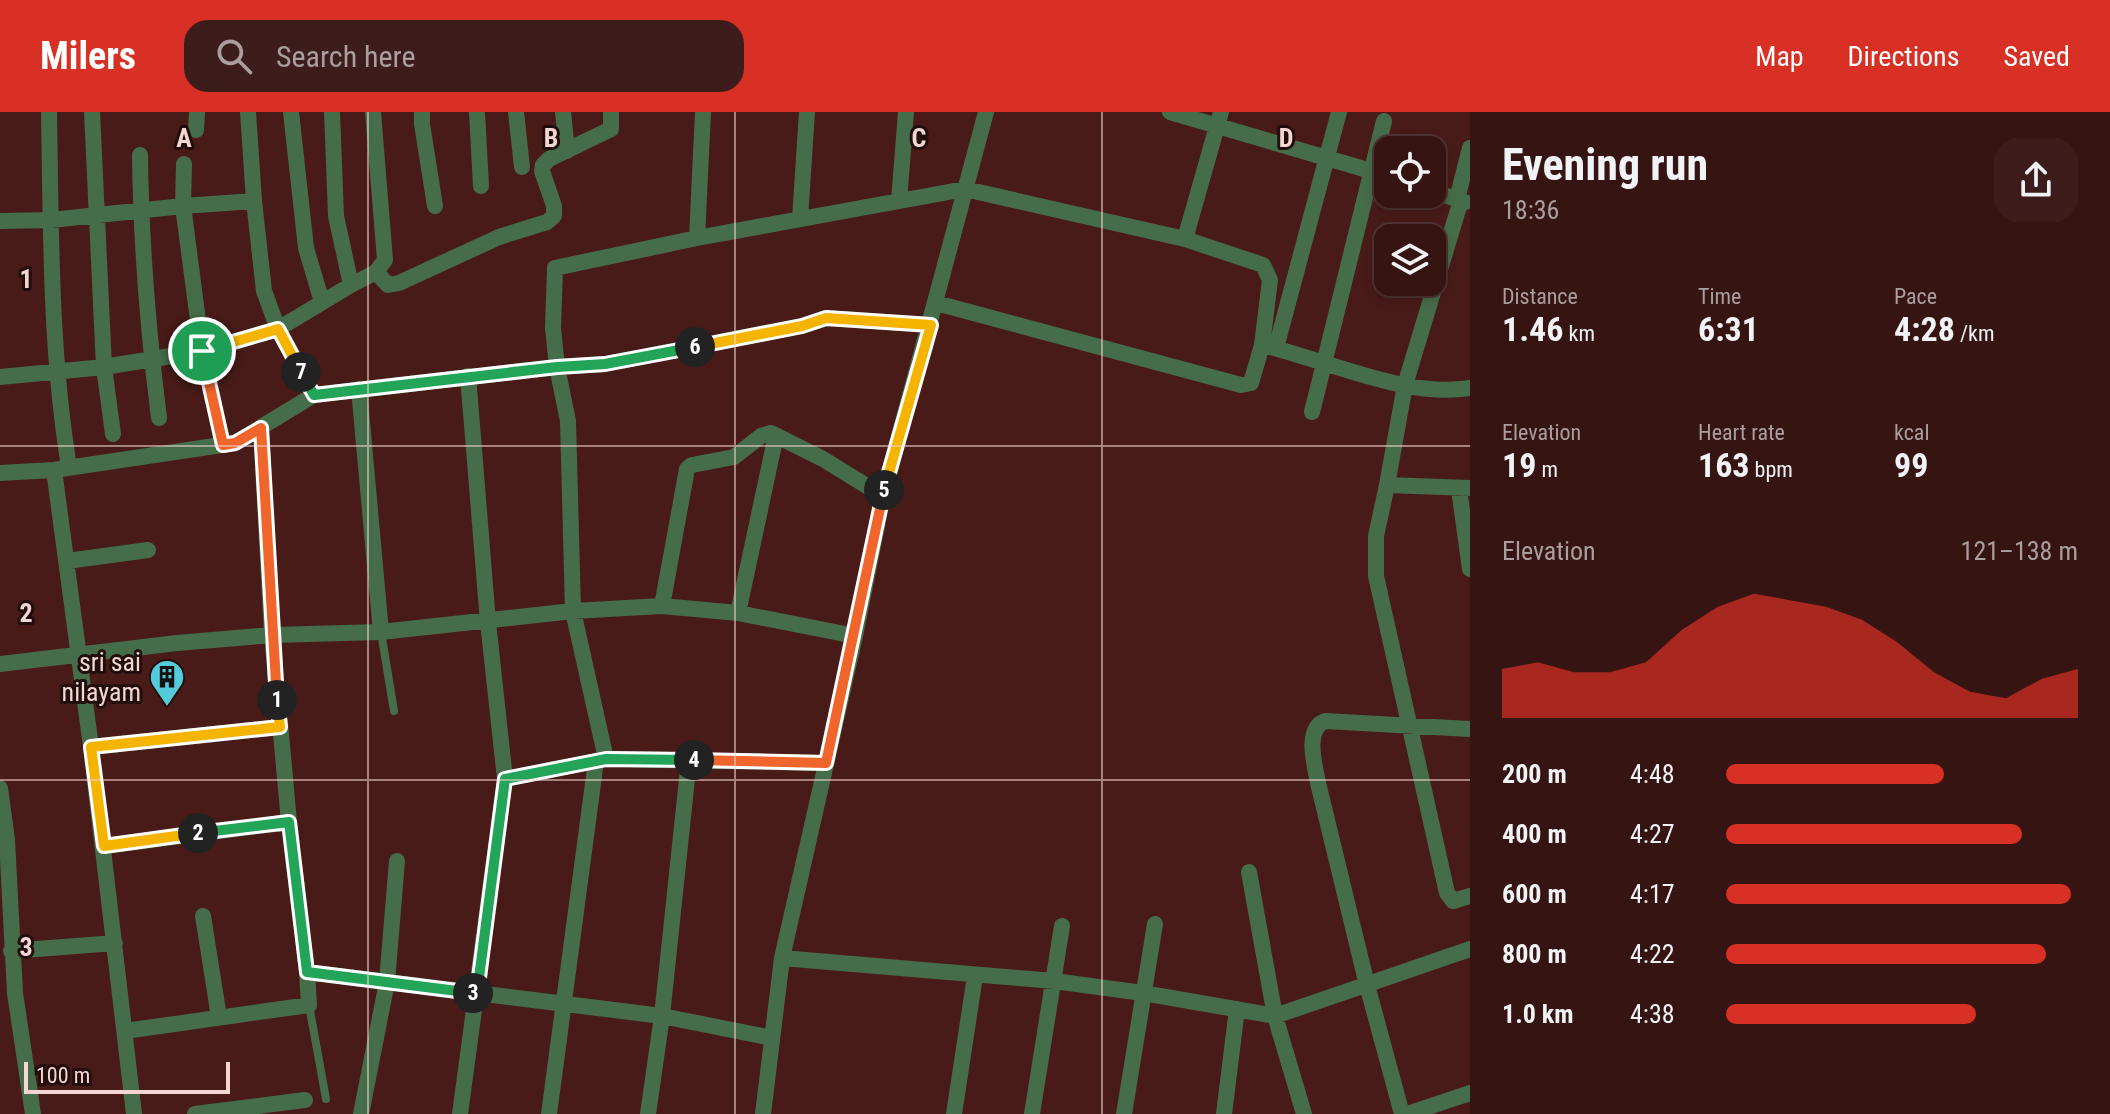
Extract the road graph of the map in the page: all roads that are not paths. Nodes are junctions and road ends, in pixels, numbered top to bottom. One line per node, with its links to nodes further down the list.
1 (49, 112): 41 (street)
2 (92, 112): 39 (street)
3 (197, 112): 21 (street)
4 (248, 112): 33 (street)
5 (291, 112): 47 (street)
6 (332, 112): 46 (street)
7 (373, 112): 45 (street)
8 (422, 112): 37 (street)
9 (477, 112): 30 (street)
10 (516, 112): 28 (street)
11 (563, 112): 24 (street)
12 (611, 112): 24 (street)
13 (703, 112): 43 (street)
14 (807, 112): 40 (street)
15 (906, 112): 34 (street)
16 (986, 112): 31 (street)
17 (1170, 112): 19 (street)
18 (1339, 112): 26 (street)
19 (1220, 118): 26 (street); 44 (street)
20 (1384, 121): 22 (street)
21 (196, 130)
22 (1383, 136)
23 (1470, 148): 35 (street)
24 (567, 151): 45 (street)
25 (140, 155): 38 (street)
26 (1326, 158): 29 (street); 51 (street)
27 (184, 164): 36 (street)
28 (522, 167)
29 (1374, 172)
30 (481, 186)
31 (965, 189): 34 (street); 44 (street); 48 (street)
32 (1374, 195): 54 (street)
33 (254, 201): 36 (street); 50 (street)
34 (899, 201): 40 (street)
35 (1463, 201): 60 (street)
36 (183, 206): 38 (street); 52 (street)
37 (435, 206)
38 (141, 210): 39 (street); 53 (street)
39 (99, 215): 41 (street); 55 (street)
40 (800, 219): 43 (street)
41 (51, 220): 42 (street); 57 (street)
42 (0, 221)
43 (697, 238): 56 (street)
44 (1185, 239): 51 (street)
45 (376, 272): 46 (street)
46 (351, 285): 47 (street)
47 (322, 302): 50 (street)
48 (936, 303): 49 (street); 51 (street)
49 (931, 325): 56 (street); 74 (street)
50 (278, 329): 52 (street); 63 (street)
51 (1269, 347): 54 (street)
52 (202, 351): 53 (street); 69 (street)
53 (151, 361): 55 (street); 65 (street)
54 (1325, 362): 60 (street); 64 (street)
55 (104, 367): 57 (street); 67 (street)
56 (557, 367): 58 (street); 79 (street)
57 (58, 373): 59 (street); 70 (street)
58 (468, 376): 62 (street); 81 (street)
59 (0, 377)
60 (1405, 385): 61 (street); 72 (street)
61 (1470, 388)
62 (359, 389): 63 (street); 82 (street)
63 (314, 395): 66 (street)
64 (1312, 412)
65 (159, 418)
66 (261, 428): 69 (street); 83 (street)
67 (113, 434)
68 (776, 435): 74 (street); 78 (street); 80 (street)
69 (223, 445): 70 (street)
70 (62, 469): 71 (street); 76 (street)
71 (0, 473)
72 (1387, 485): 73 (street); 88 (street)
73 (1464, 489): 77 (street)
74 (883, 496): 84 (street)
75 (148, 550): 76 (street)
76 (67, 561): 85 (street)
77 (1470, 569)
78 (662, 606): 79 (street); 80 (street)
79 (573, 611): 81 (street); 92 (street)
80 (738, 613): 84 (street)
81 (488, 622): 82 (street); 95 (street)
82 (381, 632): 83 (street); 87 (lane)
83 (272, 635): 85 (street); 89 (street)
84 (855, 636): 94 (street)
85 (80, 656): 86 (street); 91 (street)
86 (0, 664)
87 (394, 711)
88 (1408, 725): 90 (street); 101 (street); 113 (street)
89 (280, 727): 91 (street); 97 (street)
90 (1470, 729)
91 (91, 747): 98 (street)
92 (601, 760): 93 (street); 95 (street); 116 (street)
93 (689, 760): 94 (street); 119 (street)
94 (826, 763): 108 (street)
95 (505, 779): 114 (street)
96 (0, 788): 107 (street)
97 (289, 822): 98 (street); 109 (street)
98 (104, 846): 105 (street)
99 (397, 861): 112 (street)
100 (1249, 872): 120 (street)
101 (1470, 896)
102 (203, 916): 121 (street)
103 (1155, 924): 115 (street)
104 (1062, 926): 111 (street)
105 (115, 943): 107 (street); 122 (street)
106 (1470, 949): 113 (street)
107 (11, 951): 127 (street)
108 (782, 958): 110 (street); 123 (street)
109 (307, 972): 112 (street); 117 (street)
110 (975, 976): 111 (street); 135 (street)
111 (1054, 981): 115 (street); 136 (street)
112 (387, 982): 114 (street); 130 (street)
113 (1367, 985): 120 (street); 140 (street)
114 (477, 993): 116 (street); 131 (street)
115 (1143, 993): 118 (street); 137 (street)
116 (565, 1004): 119 (street); 132 (street)
117 (309, 1005): 121 (street); 125 (lane)
118 (1237, 1009): 120 (street); 138 (street)
119 (662, 1016): 123 (street); 133 (street)
120 (1275, 1016): 139 (street)
121 (219, 1017): 122 (street)
122 (125, 1031): 128 (street)
123 (772, 1038): 134 (street)
124 (1470, 1093): 140 (street)
125 (326, 1099)
126 (305, 1100): 129 (street)
127 (33, 1114)
128 (134, 1114)
129 (195, 1114)
130 (361, 1114)
131 (460, 1114)
132 (549, 1114)
133 (648, 1114)
134 (763, 1114)
135 (954, 1114)
136 (1032, 1114)
137 (1124, 1114)
138 (1224, 1114)
139 (1304, 1114)
140 (1404, 1114)

